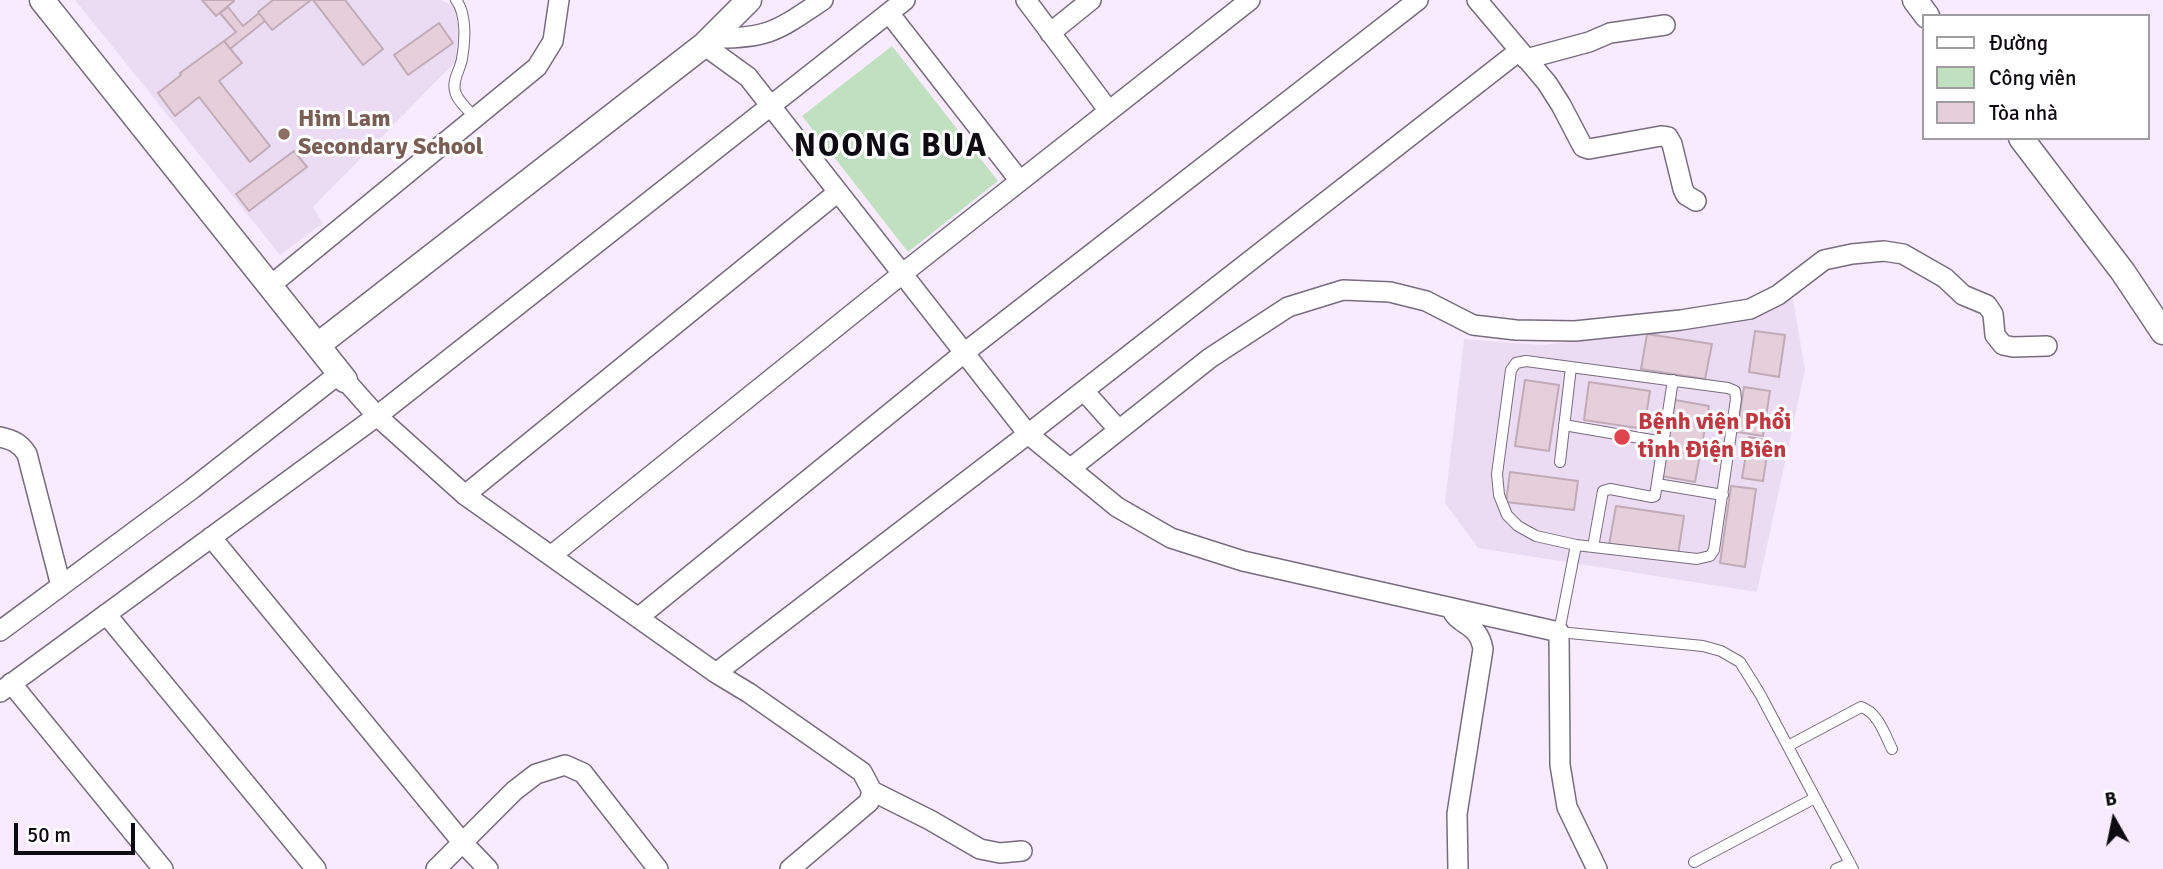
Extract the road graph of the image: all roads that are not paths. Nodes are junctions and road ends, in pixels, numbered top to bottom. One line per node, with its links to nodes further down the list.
1 (42, 0): 25 (street)
2 (456, 0): 19 (lane)
3 (559, 0): 19 (street)
4 (749, 0): 15 (street)
5 (823, 0): 15 (street)
6 (905, 0): 12 (street)
7 (1026, 0): 14 (street)
8 (1091, 0): 14 (street)
9 (1250, 0): 18 (street)
10 (1418, 0): 29 (street)
11 (1477, 0): 16 (street)
12 (889, 13): 17 (street); 21 (street)
13 (1665, 25): 16 (street)
14 (1051, 33): 18 (street)
15 (707, 42): 17 (street); 27 (street)
16 (1523, 55): 23 (street); 33 (street)
17 (771, 106): 22 (street); 34 (street)
18 (1109, 111): 21 (street)
19 (475, 118): 25 (street)
20 (2023, 140): 26 (street)
21 (1020, 181): 24 (street)
22 (838, 192): 24 (street); 43 (street)
23 (1696, 201)
24 (902, 274): 29 (street); 48 (street)
25 (271, 285): 27 (street)
26 (2163, 332)
27 (318, 345): 31 (street)
28 (2047, 346): 36 (street)
29 (964, 353): 37 (street); 52 (street)
30 (1571, 367): 32 (lane); 35 (lane); 46 (lane)
31 (342, 376): 34 (street); 49 (street)
32 (1673, 380): 39 (lane); 44 (lane)
33 (1084, 391): 36 (street); 37 (street)
34 (377, 416): 43 (street); 45 (street)
35 (1564, 425): 39 (lane); 40 (lane)
36 (1118, 429): 41 (street)
37 (1028, 434): 41 (street); 55 (street)
38 (0, 438): 49 (street)
39 (1663, 442): 42 (lane)
40 (1560, 462)
41 (1070, 468): 50 (street)
42 (1657, 484): 44 (lane); 47 (lane)
43 (466, 495): 48 (street)
44 (1723, 495): 47 (lane)
45 (211, 537): 51 (street); 61 (street)
46 (1576, 545): 47 (lane); 54 (lane)
47 (1593, 547)
48 (552, 555): 52 (street)
49 (61, 586): 53 (street)
50 (1451, 607): 54 (street); 71 (street)
51 (106, 614): 56 (street); 66 (street)
52 (639, 617): 55 (street)
53 (0, 631)
54 (1559, 632): 57 (lane); 72 (street)
55 (716, 673): 59 (street)
56 (6, 688): 65 (street)
57 (1788, 746): 58 (lane); 60 (lane)
58 (1892, 749)
59 (872, 790): 62 (street); 70 (street)
60 (1815, 798): 63 (lane); 64 (lane)
61 (461, 842): 67 (street); 68 (street); 69 (street)
62 (1022, 851)
63 (1694, 862)
64 (1852, 866): 73 (lane)
65 (163, 869)
66 (316, 869)
67 (436, 869)
68 (488, 869)
69 (657, 869)
70 (790, 869)
71 (1458, 869)
72 (1597, 869)
73 (1836, 869)

